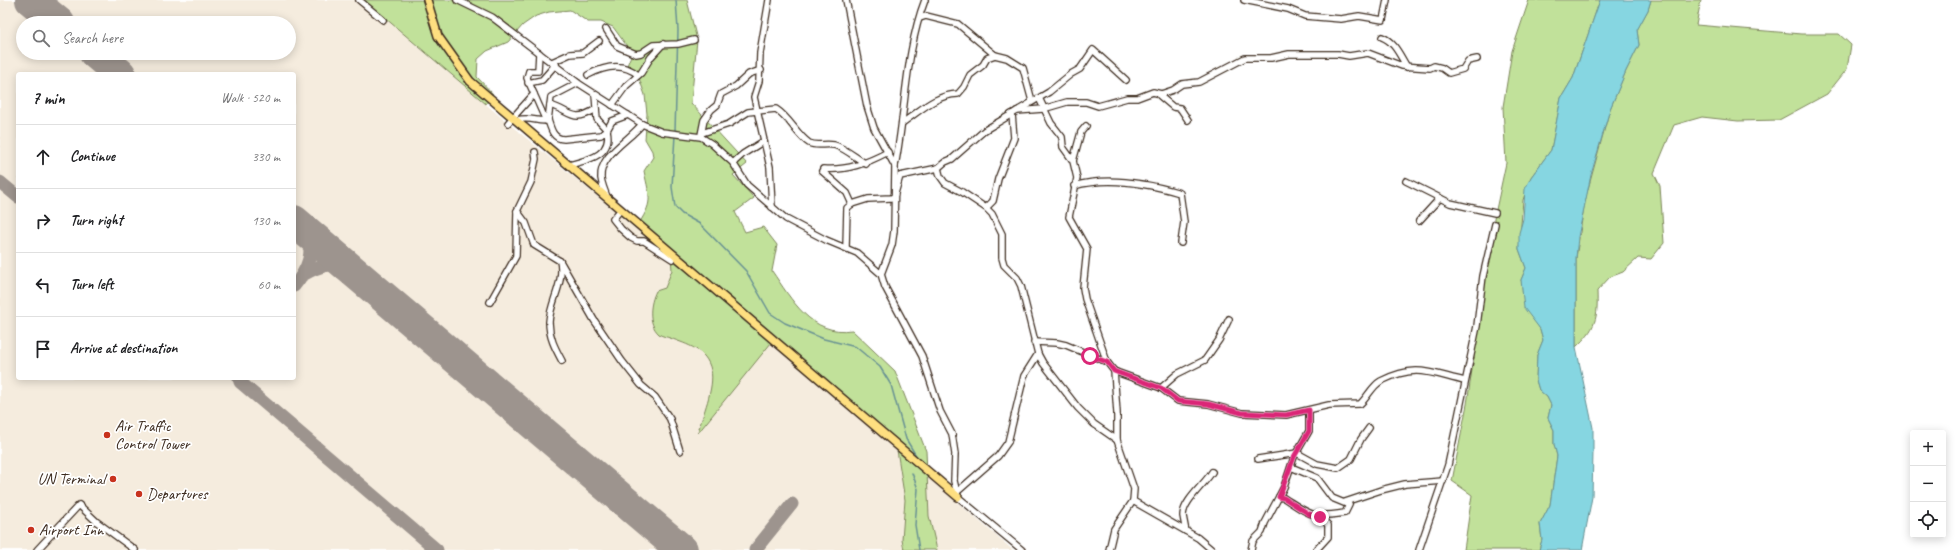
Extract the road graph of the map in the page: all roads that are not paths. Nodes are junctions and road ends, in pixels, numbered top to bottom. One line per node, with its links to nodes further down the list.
1 (359, 0): 10 (street)
2 (426, 0): 39 (main road)
3 (457, 0): 16 (street)
4 (769, 0): 21 (street)
5 (846, 0): 50 (street)
6 (925, 0): 9 (street)
7 (1244, 0): 8 (street)
8 (1387, 0)
9 (920, 18): 17 (street); 43 (street)
10 (383, 20)
11 (606, 29): 15 (street)
12 (1382, 37): 20 (street)
13 (694, 40): 15 (street)
14 (599, 41): 19 (street)
15 (663, 44): 23 (street)
16 (539, 53): 19 (street); 25 (street)
17 (996, 55): 31 (street); 43 (street)
18 (1477, 59): 20 (street)
19 (554, 63): 25 (street); 26 (street)
20 (1407, 67): 35 (street)
21 (761, 70): 36 (street); 47 (street)
22 (588, 75): 23 (street)
23 (638, 75): 33 (street)
24 (1126, 80): 30 (street)
25 (528, 83): 27 (street)
26 (578, 83): 28 (street); 32 (street)
27 (534, 94): 39 (street); 40 (street)
28 (596, 95): 33 (street); 34 (street)
29 (1160, 96): 41 (street)
30 (1039, 98): 31 (street); 35 (street)
31 (1032, 101): 37 (street)
32 (550, 105): 34 (street); 40 (street)
33 (612, 105): 38 (street)
34 (596, 109): 46 (street)
35 (1043, 109): 37 (street); 51 (street)
36 (756, 110): 47 (street); 48 (street); 53 (street)
37 (1015, 113): 56 (street); 64 (street)
38 (628, 116): 44 (street); 46 (street)
39 (516, 119): 40 (street); 42 (street); 54 (main road)
40 (547, 120): 46 (street)
41 (1188, 120)
42 (508, 123)
43 (902, 123): 55 (street)
44 (642, 124): 47 (street); 61 (street)
45 (1086, 126): 51 (street)
46 (607, 130): 54 (street)
47 (701, 135): 52 (street)
48 (764, 141): 52 (street); 63 (street)
49 (535, 152): 65 (street)
50 (888, 152): 53 (street); 55 (street)
51 (1073, 161): 58 (street)
52 (733, 163): 63 (street)
53 (866, 164): 62 (street)
54 (569, 165): 61 (main road)
55 (895, 166): 59 (street)
56 (938, 168): 59 (street); 64 (street)
57 (1406, 181): 60 (street)
58 (1074, 186): 70 (street); 80 (street)
59 (894, 197): 62 (street); 74 (street)
60 (1440, 198): 67 (street); 68 (street)
61 (608, 199): 93 (main road)
62 (852, 204): 71 (street)
63 (772, 208): 71 (street)
64 (986, 208): 77 (street)
65 (517, 211): 73 (street); 75 (street)
66 (618, 213): 72 (street)
67 (1495, 213)
68 (1419, 221)
69 (1495, 224): 82 (street)
70 (1181, 243)
71 (846, 247): 74 (street)
72 (672, 259)
73 (560, 261): 79 (street); 87 (street)
74 (881, 274): 93 (street)
75 (490, 302)
76 (1229, 318): 83 (street)
77 (1034, 342): 78 (street); 80 (street)
78 (1038, 354): 86 (street); 93 (street)
79 (562, 361)
80 (1107, 362): 81 (street)
81 (1114, 371): 83 (street); 86 (street)
82 (1465, 381): 84 (street); 92 (street)
83 (1161, 388): 84 (street)
84 (1309, 410): 88 (street)
85 (1369, 428): 88 (street)
86 (1117, 440): 95 (street)
87 (680, 451)
88 (1297, 453): 89 (street); 90 (street)
89 (1258, 459)
90 (1291, 467): 94 (street); 96 (street)
91 (1212, 472): 98 (street)
92 (1443, 481): 96 (street); 106 (street)
93 (958, 495): 101 (street)
94 (1279, 497): 97 (street); 104 (street)
95 (1133, 501): 98 (street); 102 (street)
96 (1345, 502): 97 (street)
97 (1320, 517): 105 (street)
98 (1186, 532): 103 (street)
99 (36, 550): 100 (street)
100 (135, 550)
101 (1022, 550)
102 (1109, 550)
103 (1212, 550)
104 (1252, 550)
105 (1316, 550)
106 (1419, 550)

